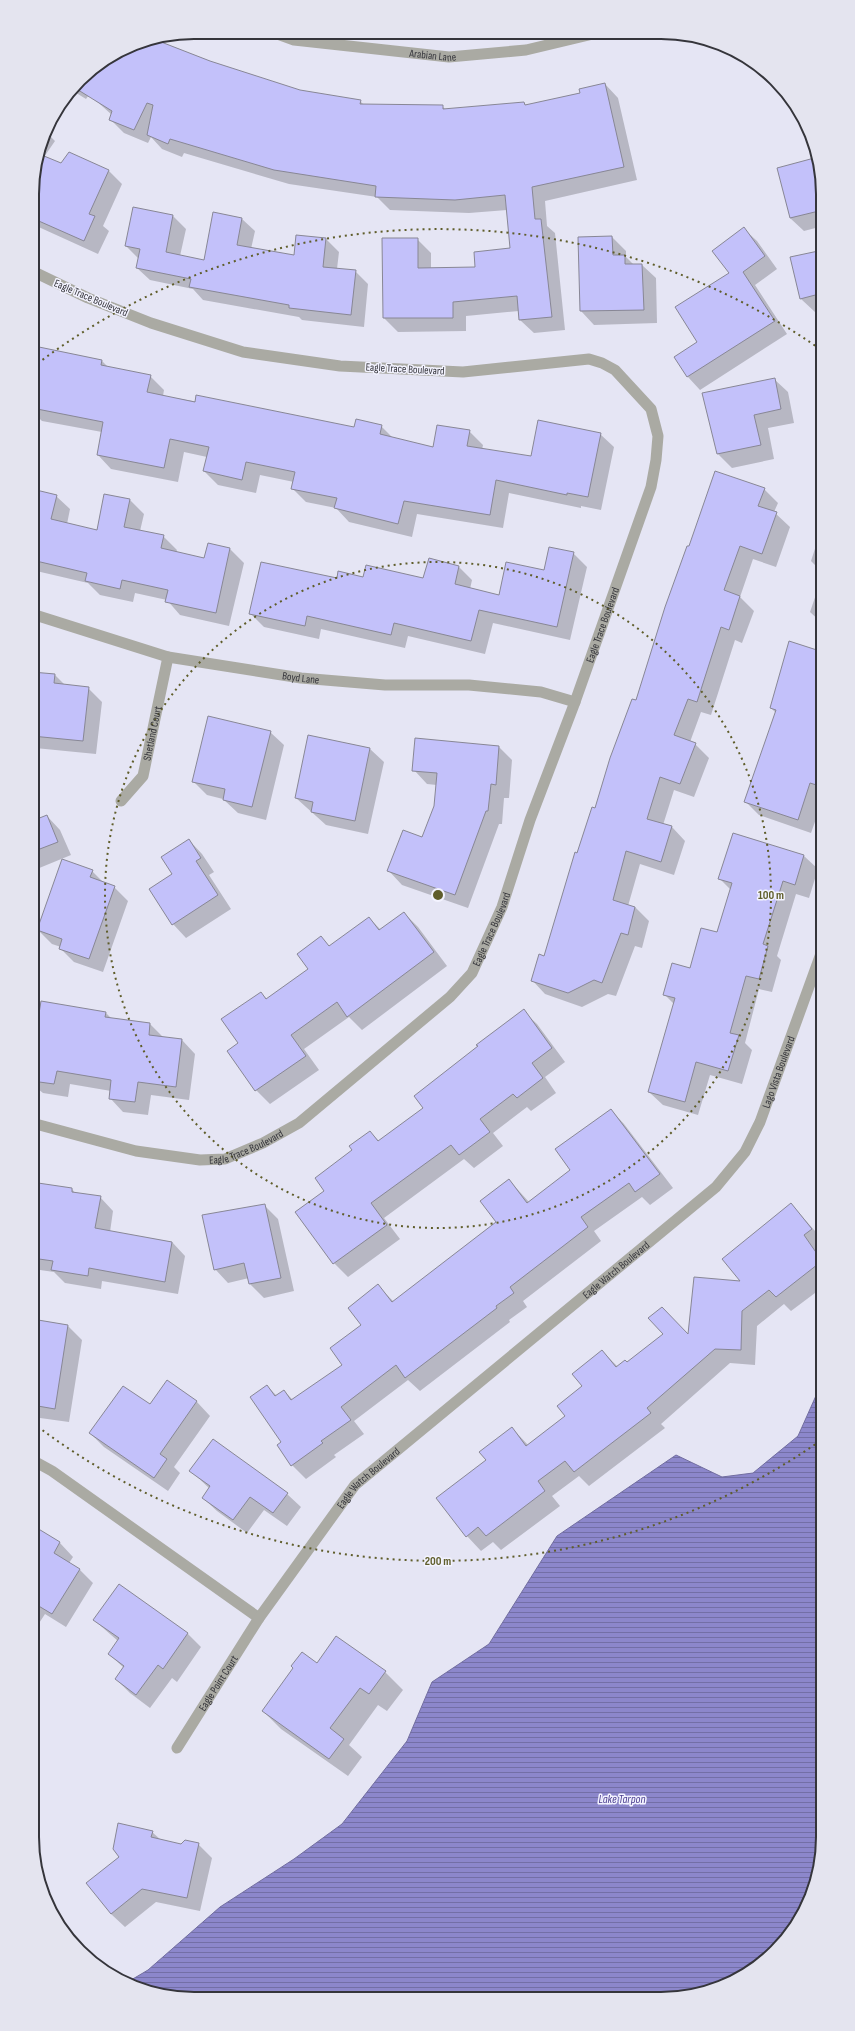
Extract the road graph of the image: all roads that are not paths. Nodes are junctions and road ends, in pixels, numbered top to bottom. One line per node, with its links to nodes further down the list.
1 (291, 39): 2 (street, Arabian Lane)
2 (571, 39)
3 (39, 275): 6 (street, Eagle Trace Boulevard)
4 (39, 616): 5 (street, Boyd Lane)
5 (168, 657): 6 (street, Boyd Lane); 7 (street, Shetland Court)
6 (575, 702): 9 (street, Eagle Trace Boulevard)
7 (121, 801)
8 (816, 967): 10 (street, Lago Vista Boulevard)
9 (39, 1125)
10 (716, 1187): 12 (street, Eagle Watch Boulevard)
11 (39, 1464): 12 (street)
12 (259, 1618): 13 (street, Eagle Point Court)
13 (177, 1748)

